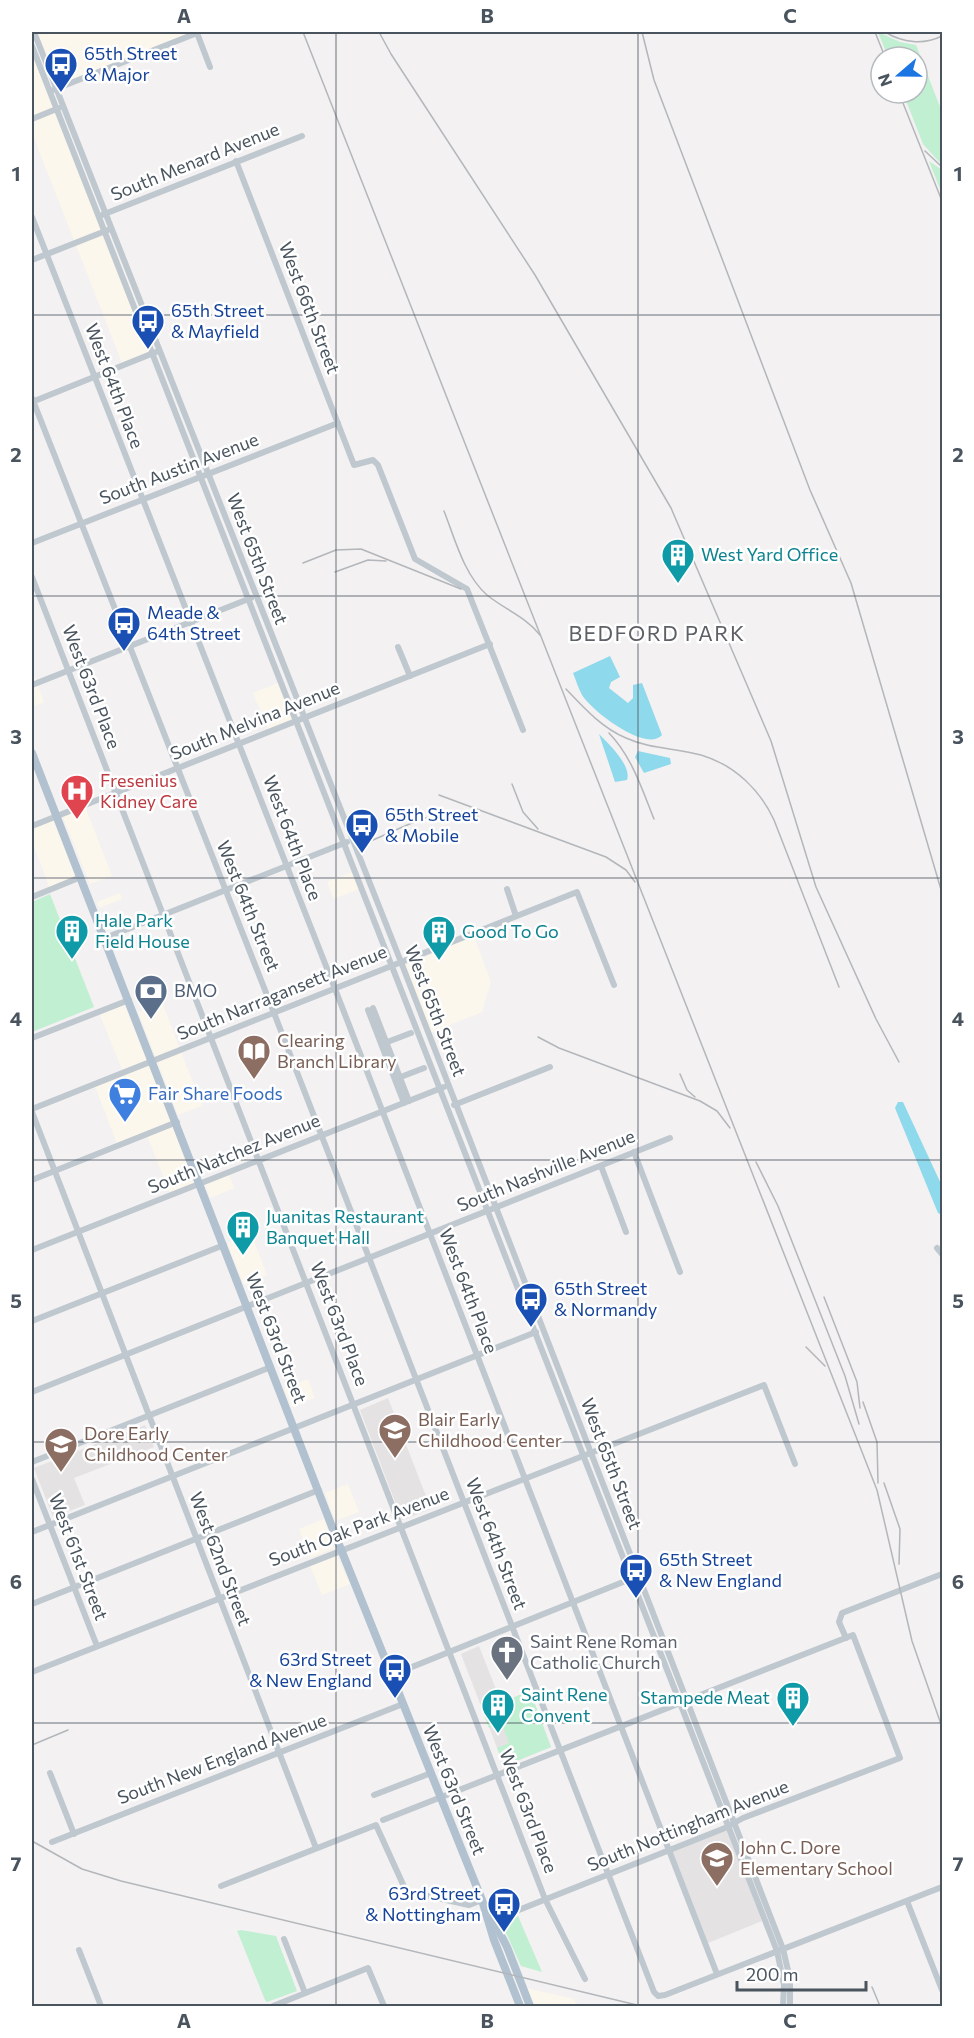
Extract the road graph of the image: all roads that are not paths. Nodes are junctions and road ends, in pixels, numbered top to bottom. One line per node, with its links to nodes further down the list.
1 (34, 32): 5 (street, West 65th Street)
2 (197, 33): 4 (street); 5 (street)
3 (32, 46): 5 (street, West 65th Street)
4 (210, 66)
5 (53, 90): 6 (street, West 65th Street)
6 (60, 108): 7 (street); 10 (street, West 65th Street)
7 (32, 119)
8 (302, 136): 9 (street, South Menard Avenue)
9 (237, 162): 10 (street, South Menard Avenue); 18 (street, West 66th Street)
10 (102, 215): 12 (street, West 65th Street)
11 (32, 217): 13 (street, West 64th Place)
12 (108, 230): 13 (street); 15 (street, West 65th Street)
13 (46, 254): 14 (street); 16 (street, West 64th Place)
14 (32, 260)
15 (156, 352): 16 (street); 19 (street, West 65th Street)
16 (94, 377): 17 (street); 20 (street, West 64th Place)
17 (32, 400): 21 (street, West 64th Street)
18 (338, 423): 19 (street, South Austin Avenue); 26 (street, West 66th Street)
19 (204, 475): 20 (street, South Austin Avenue); 24 (street, West 65th Street)
20 (142, 499): 21 (street, South Austin Avenue); 25 (street, West 64th Place)
21 (81, 524): 22 (street, South Austin Avenue); 27 (street, West 64th Street)
22 (32, 543)
23 (32, 577): 29 (street, West 63rd Place)
24 (252, 597): 25 (street); 32 (street, West 65th Street)
25 (190, 622): 27 (street); 34 (street, West 64th Place)
26 (490, 644): 30 (street, South Melvina Avenue); 33 (street)
27 (129, 646): 29 (street); 36 (street, West 64th Street)
28 (398, 647): 30 (street)
29 (68, 670): 31 (street); 37 (street, West 63rd Place)
30 (410, 676): 32 (street, South Melvina Avenue)
31 (32, 684)
32 (300, 720): 34 (street, South Melvina Avenue); 40 (street, West 65th Street); 41 (street, West 65th Street)
33 (523, 730)
34 (238, 744): 36 (street, South Melvina Avenue); 42 (street, West 64th Place)
35 (32, 755): 38 (main road, West 63rd Street)
36 (178, 768): 37 (street, South Melvina Avenue); 45 (street, West 64th Street)
37 (116, 793): 38 (street, South Melvina Avenue); 47 (street, West 63rd Place)
38 (56, 816): 39 (street, South Melvina Avenue); 43 (main road, West 63rd Street)
39 (32, 826)
40 (352, 840): 41 (street); 50 (street, West 65th Street)
41 (344, 843): 42 (street); 51 (street, West 65th Street)
42 (286, 866): 45 (street); 53 (street, West 64th Place)
43 (81, 878): 46 (street); 49 (main road, West 63rd Street)
44 (507, 889): 48 (street)
45 (226, 890): 47 (street); 56 (street, West 64th Street)
46 (32, 897)
47 (164, 915): 49 (street); 58 (street, West 63rd Place)
48 (516, 916): 50 (street, South Narragansett Avenue); 52 (street, South Narragansett Avenue)
49 (105, 938): 54 (main road, West 63rd Street)
50 (401, 962): 51 (street, South Narragansett Avenue); 65 (street, West 65th Street)
51 (392, 966): 53 (street, South Narragansett Avenue); 66 (street, West 65th Street)
52 (614, 985)
53 (335, 988): 56 (street, South Narragansett Avenue); 71 (street, West 64th Place)
54 (129, 1000): 59 (street); 61 (main road, West 63rd Street)
55 (370, 1009): 60 (street)
56 (274, 1012): 58 (street, South Narragansett Avenue); 73 (street, West 64th Street)
57 (411, 1033): 60 (street)
58 (212, 1037): 61 (street, South Narragansett Avenue); 76 (street, West 63rd Place)
59 (32, 1038)
60 (384, 1044): 64 (street)
61 (153, 1061): 70 (street, South Narragansett Avenue); 72 (main road, West 63rd Street)
62 (550, 1067): 68 (street)
63 (424, 1068): 64 (street)
64 (397, 1079): 67 (street)
65 (448, 1085): 66 (street, South Natchez Avenue); 68 (street, West 65th Street)
66 (440, 1088): 67 (street, South Natchez Avenue); 69 (street, West 65th Street)
67 (407, 1102): 71 (street, South Natchez Avenue)
68 (455, 1104): 69 (street); 81 (street, West 65th Street)
69 (447, 1107): 82 (street, West 65th Street)
70 (32, 1110): 78 (street, West 62nd Street)
71 (382, 1111): 73 (street, South Natchez Avenue); 85 (street, West 64th Place)
72 (177, 1122): 78 (street); 80 (main road, West 63rd Street)
73 (322, 1135): 76 (street, South Natchez Avenue); 88 (street, West 64th Street)
74 (670, 1138): 75 (street, South Nashville Avenue)
75 (634, 1152): 77 (street, South Nashville Avenue); 89 (street)
76 (260, 1160): 80 (street, South Natchez Avenue); 90 (street, West 63rd Place)
77 (601, 1166): 81 (street, South Nashville Avenue); 84 (street)
78 (54, 1171): 79 (street); 83 (street, West 62nd Street)
79 (32, 1180)
80 (200, 1184): 83 (street, South Natchez Avenue); 86 (main road, West 63rd Street)
81 (495, 1207): 82 (street, South Nashville Avenue); 94 (street, West 65th Street)
82 (488, 1210): 85 (street, South Nashville Avenue); 95 (street, West 65th Street)
83 (78, 1232): 87 (street, South Natchez Avenue); 91 (street, West 62nd Street)
84 (626, 1232)
85 (430, 1233): 88 (street, South Nashville Avenue); 97 (street, West 64th Place)
86 (224, 1245): 91 (street); 92 (main road, West 63rd Street)
87 (32, 1250)
88 (369, 1257): 90 (street, South Nashville Avenue); 99 (street, West 64th Street)
89 (680, 1272)
90 (307, 1282): 92 (street, South Nashville Avenue); 101 (street, West 63rd Place)
91 (102, 1293): 93 (street); 96 (street, West 62nd Street)
92 (248, 1306): 96 (street, South Nashville Avenue); 98 (main road, West 63rd Street)
93 (32, 1321)
94 (543, 1329): 95 (street); 104 (street, West 65th Street)
95 (535, 1332): 97 (street); 105 (street, West 65th Street)
96 (125, 1355): 100 (street, South Nashville Avenue); 102 (street, West 62nd Street)
97 (477, 1356): 99 (street); 110 (street, West 64th Place)
98 (271, 1367): 102 (street); 103 (main road, West 63rd Street)
99 (416, 1380): 101 (street); 112 (street, West 64th Street)
100 (32, 1392)
101 (354, 1405): 103 (street); 114 (street, West 63rd Place)
102 (149, 1416): 106 (street); 108 (street, West 62nd Street)
103 (295, 1428): 108 (street); 111 (main road, West 63rd Street)
104 (591, 1452): 105 (street, South Oak Park Avenue); 107 (street, South Oak Park Avenue); 119 (street, West 65th Street)
105 (583, 1455): 110 (street, South Oak Park Avenue); 119 (street, West 65th Street)
106 (32, 1462)
107 (795, 1464)
108 (172, 1477): 113 (street); 116 (street, West 62nd Street)
109 (32, 1479): 113 (street, West 61st Street)
110 (525, 1479): 112 (street, South Oak Park Avenue); 122 (street, West 64th Place)
111 (318, 1490): 116 (street); 117 (main road, West 63rd Street)
112 (464, 1503): 114 (street, South Oak Park Avenue); 124 (street, West 64th Street)
113 (50, 1525): 115 (street); 120 (street, West 61st Street)
114 (402, 1527): 117 (street, South Oak Park Avenue); 127 (street, West 63rd Place)
115 (32, 1532)
116 (196, 1538): 120 (street); 121 (street, West 62nd Street)
117 (342, 1550): 121 (street, South Oak Park Avenue); 129 (main road, West 63rd Street)
118 (942, 1575): 125 (street)
119 (635, 1578): 122 (street); 130 (street, West 65th Street)
120 (74, 1587): 123 (street); 126 (street, West 61st Street)
121 (219, 1598): 126 (street, South Oak Park Avenue); 134 (street, West 62nd Street)
122 (573, 1602): 124 (street); 132 (street, West 64th Place)
123 (32, 1604)
124 (512, 1626): 127 (street); 133 (street, West 64th Street)
125 (849, 1637): 130 (street); 141 (street, South Nottingham Avenue)
126 (97, 1646): 128 (street, South Oak Park Avenue)
127 (450, 1651): 129 (street); 137 (street, West 63rd Place)
128 (32, 1672)
129 (392, 1674): 131 (main road, West 63rd Street)
130 (683, 1702): 132 (street); 141 (street, West 65th Street)
131 (404, 1704): 134 (street, South New England Avenue); 136 (main road, West 63rd Street)
132 (621, 1727): 133 (street); 145 (street, West 64th Place)
133 (560, 1751): 137 (street); 146 (street, West 64th Street)
134 (279, 1753): 142 (street, South New England Avenue); 144 (street, West 62nd Street)
135 (50, 1773): 142 (street)
136 (431, 1773): 138 (street); 139 (main road, West 63rd Street)
137 (498, 1775): 139 (street); 149 (street, West 63rd Place)
138 (374, 1795)
139 (441, 1797): 140 (street); 150 (main road, West 63rd Street)
140 (383, 1820)
141 (731, 1824): 145 (street, South Nottingham Avenue); 155 (street, West 65th Street)
142 (74, 1834): 143 (street, South New England Avenue)
143 (52, 1842)
144 (316, 1848): 147 (street); 150 (street)
145 (669, 1850): 146 (street, South Nottingham Avenue); 156 (street, West 64th Place)
146 (608, 1875): 149 (street, South Nottingham Avenue); 156 (street, West 64th Street)
147 (220, 1886)
148 (942, 1887): 151 (street)
149 (545, 1899): 152 (street, South Nottingham Avenue); 157 (street, West 63rd Place)
150 (482, 1900): 152 (main road, West 63rd Street)
151 (907, 1901): 155 (street); 158 (street)
152 (491, 1921): 163 (main road, West 63rd Street); 164 (main road, West 63rd Street)
153 (284, 1938): 159 (street)
154 (79, 1950): 160 (street)
155 (780, 1950): 156 (street); 165 (street, West 65th Street); 166 (street, West 65th Street)
156 (717, 1974)
157 (585, 1979)
158 (942, 1990)
159 (305, 1993): 161 (street); 162 (street)
160 (101, 2007)
161 (273, 2007)
162 (384, 2007)
163 (520, 2007)
164 (530, 2007)
165 (783, 2007)
166 (790, 2007)

